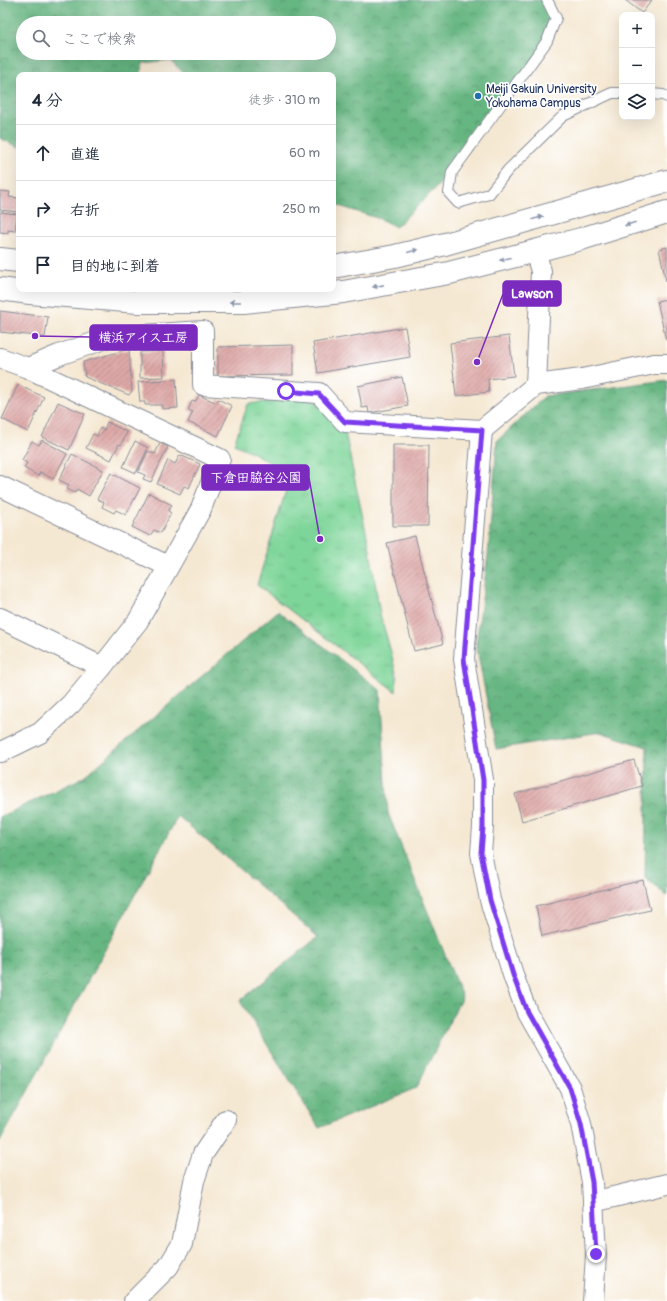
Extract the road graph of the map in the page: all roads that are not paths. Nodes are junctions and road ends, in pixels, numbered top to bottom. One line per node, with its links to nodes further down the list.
1 (547, 0): 2 (lane)
2 (619, 93)
3 (655, 94): 4 (lane)
4 (667, 97)
5 (667, 181): 10 (street, one-way to 5)
6 (667, 212): 7 (street, one-way to 7)
7 (535, 251): 13 (street, one-way to 13); 17 (street)
8 (0, 259): 9 (street)
9 (16, 262)
10 (336, 266)
11 (0, 289): 12 (street, one-way to 11)
12 (16, 291)
13 (22, 292)
14 (0, 358): 16 (street)
15 (667, 364): 17 (street)
16 (28, 368): 18 (street); 20 (street)
17 (536, 385): 18 (street)
18 (482, 430): 26 (street)
19 (0, 486): 20 (street)
20 (168, 566): 22 (street)
21 (0, 618): 22 (street)
22 (102, 667): 23 (street)
23 (0, 752)
24 (226, 1120): 27 (street)
25 (667, 1184): 26 (street)
26 (593, 1202): 28 (street)
27 (134, 1301)
28 (593, 1301)

